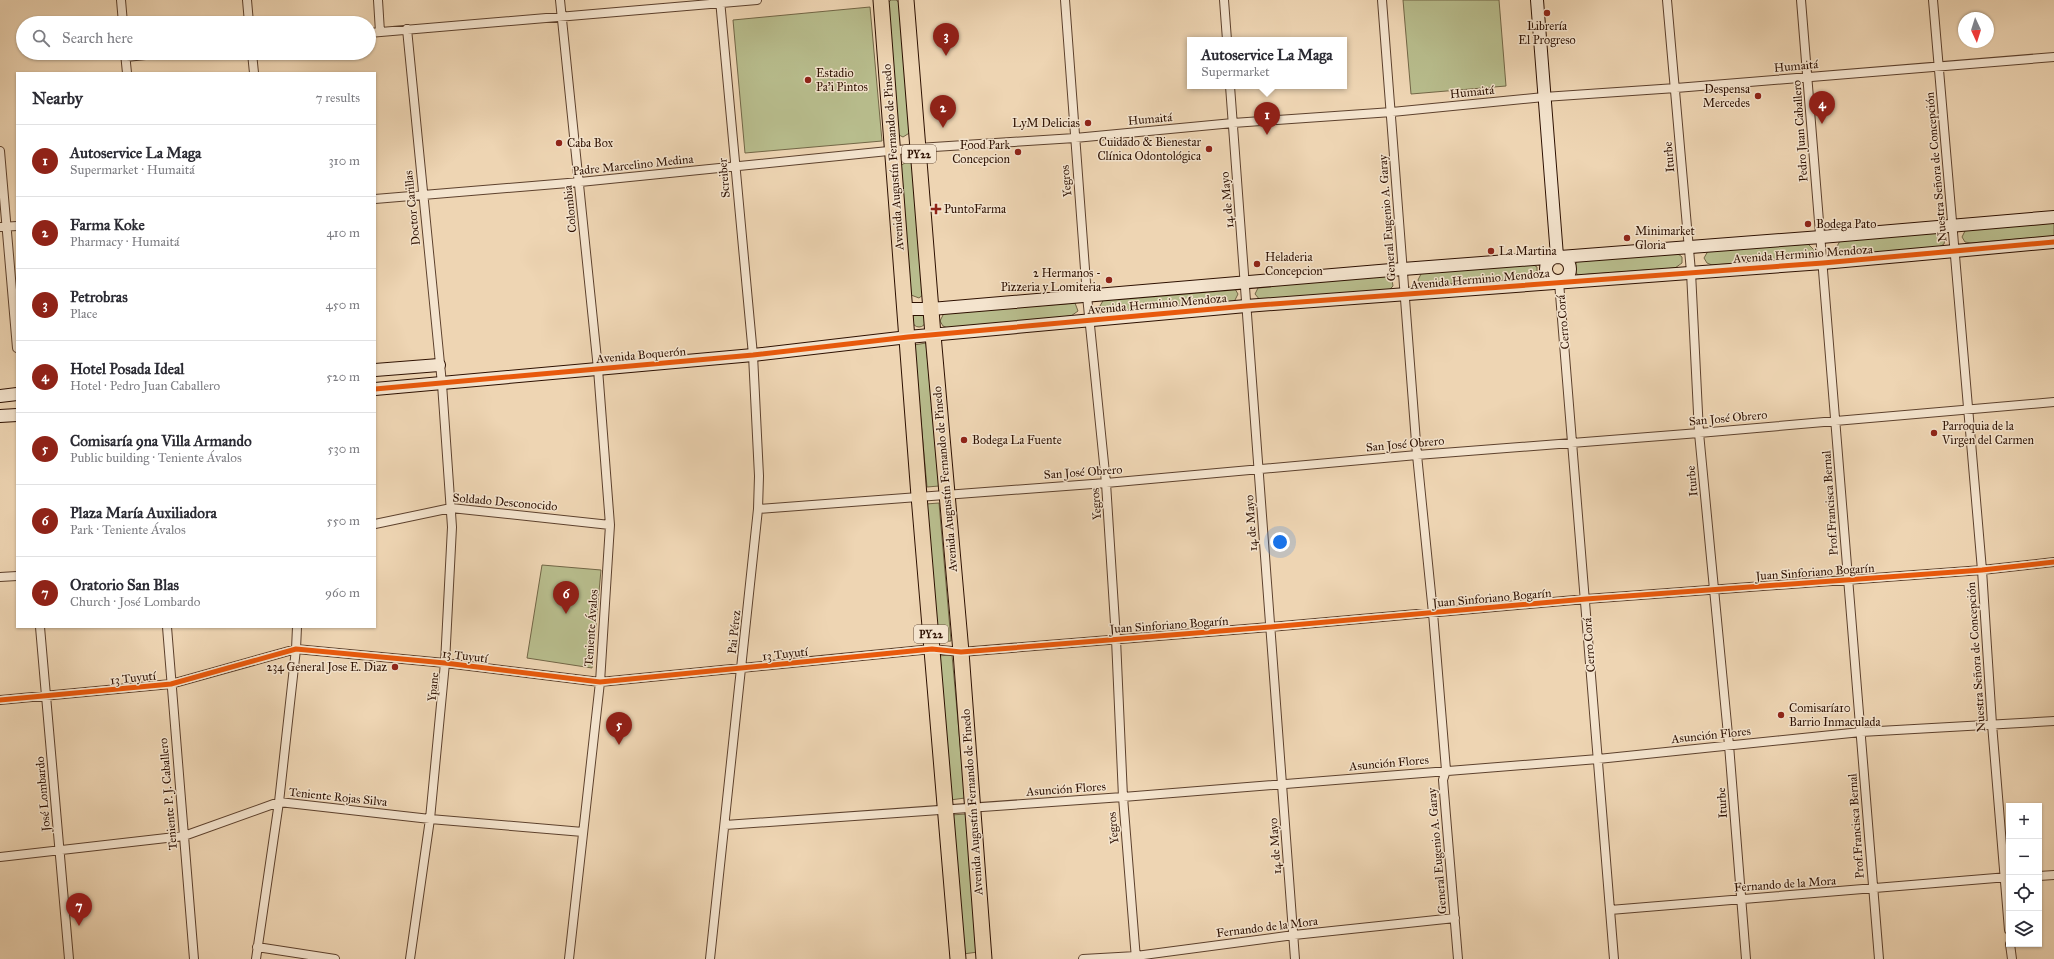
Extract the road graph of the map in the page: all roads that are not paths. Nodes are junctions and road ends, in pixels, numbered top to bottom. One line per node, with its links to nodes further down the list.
1 (122, 0): 17 (street)
2 (247, 0): 18 (street)
3 (378, 0): 21 (street)
4 (560, 0): 16 (street, Colombia)
5 (757, 0): 15 (street)
6 (881, 0): 38 (highway, Avenida Augustín Fernando de Pinedo / PY22)
7 (906, 0): 36 (highway, Avenida Augustín Fernando de Pinedo / PY22)
8 (1065, 0): 35 (street, Yegros)
9 (1224, 0): 22 (street)
10 (1382, 0): 33 (street, General Eugenio A. Garay)
11 (1537, 0): 32 (street)
12 (1667, 0): 30 (street, Iturbe)
13 (1801, 0): 29 (street, Pedro Juan Caballero)
14 (1932, 0): 26 (street, Nuestra Señora de Concepción)
15 (720, 1): 16 (street); 39 (street, Screiber)
16 (562, 15): 19 (street); 40 (street, Colombia)
17 (123, 16)
18 (248, 16)
19 (407, 29): 21 (street); 41 (street, Doctor Carillas)
20 (376, 32): 21 (street)
21 (380, 32)
22 (1227, 37)
23 (2054, 57): 26 (street, Humaitá)
24 (126, 60): 27 (street)
25 (253, 60): 28 (street)
26 (1938, 66): 29 (street, Humaitá); 44 (street, Nuestra Señora de Concepción)
27 (127, 72)
28 (254, 72)
29 (1808, 77): 30 (street, Humaitá); 47 (street, Pedro Juan Caballero)
30 (1676, 88): 32 (street, Humaitá); 49 (street, Iturbe)
31 (1230, 89): 34 (street, 14 de Mayo)
32 (1544, 97): 33 (street, Humaitá); 51 (street)
33 (1392, 112): 34 (street, Humaitá); 53 (street, General Eugenio A. Garay)
34 (1233, 123): 35 (street, Humaitá); 55 (street, 14 de Mayo)
35 (1075, 138): 36 (street, Humaitá); 58 (street, Yegros)
36 (918, 148): 38 (street, Humaitá); 61 (highway, Avenida Augustín Fernando de Pinedo / PY22)
37 (0, 151): 46 (street)
38 (893, 151): 39 (street, Padre Marcelino Medina); 60 (highway, Avenida Augustín Fernando de Pinedo / PY22)
39 (735, 166): 40 (street, Padre Marcelino Medina); 66 (street, Screiber)
40 (580, 182): 41 (street, Padre Marcelino Medina); 68 (street, Colombia)
41 (423, 196): 42 (street, Padre Marcelino Medina); 67 (street, Doctor Carillas)
42 (376, 199)
43 (2054, 217): 44 (street, Avenida Herminio Mendoza)
44 (1953, 225): 47 (street, Avenida Herminio Mendoza); 50 (street, Nuestra Señora de Concepción)
45 (16, 226): 46 (street)
46 (3, 227): 65 (street)
47 (1821, 237): 49 (street, Avenida Herminio Mendoza); 52 (street, Prof.Francisca Bernal)
48 (2054, 242): 50 (street, Avenida Herminio Mendoza)
49 (1688, 246): 51 (street, Avenida Herminio Mendoza); 54 (street, Iturbe)
50 (1956, 250): 52 (street, Avenida Herminio Mendoza); 75 (street, Nuestra Señora de Concepción)
51 (1557, 256): 53 (street, Avenida Herminio Mendoza); 56 (street, Cerro Corá); 56 (street, Cerro Corá)
52 (1823, 263): 54 (street, Avenida Herminio Mendoza); 78 (street, Prof.Francisca Bernal)
53 (1402, 269): 55 (street, Avenida Herminio Mendoza); 57 (street, General Eugenio A. Garay)
54 (1691, 272): 56 (street, Avenida Herminio Mendoza); 79 (street, Iturbe)
55 (1246, 282): 58 (street, Avenida Herminio Mendoza); 59 (street, 14 de Mayo)
56 (1559, 282): 57 (street, Avenida Herminio Mendoza); 80 (street, Cerro Corá)
57 (1405, 295): 59 (street, Avenida Herminio Mendoza); 81 (street, General Eugenio A. Garay)
58 (1087, 296): 61 (street, Avenida Herminio Mendoza); 62 (street, Yegros)
59 (1246, 306): 62 (street, Avenida Herminio Mendoza); 82 (street, 14 de Mayo)
60 (905, 309): 61 (street, Avenida Herminio Mendoza); 64 (highway, Avenida Augustín Fernando de Pinedo / PY22)
61 (931, 309): 63 (highway, Avenida Augustín Fernando de Pinedo / PY22)
62 (1091, 321): 63 (street, Avenida Herminio Mendoza); 83 (street, Yegros)
63 (933, 335): 64 (street, Avenida Herminio Mendoza); 84 (highway, Avenida Augustín Fernando de Pinedo / PY22)
64 (908, 337): 66 (street, Avenida Boquerón); 85 (highway, Avenida Augustín Fernando de Pinedo / PY22)
65 (16, 339)
66 (753, 355): 68 (street, Avenida Boquerón); 87 (street, Pai Pérez)
67 (439, 365): 69 (street); 70 (street, Doctor Carillas)
68 (598, 369): 70 (street, Avenida Boquerón); 89 (street, Teniente Ávalos)
69 (376, 370)
70 (442, 384): 71 (street, Avenida Boquerón); 86 (street, Ypane)
71 (376, 390)
72 (16, 394): 73 (street)
73 (0, 396)
74 (2054, 402): 75 (street, San José Obrero)
75 (1967, 409): 78 (street, San José Obrero); 91 (street, Nuestra Señora de Concepción)
76 (16, 415): 77 (street)
77 (0, 416)
78 (1835, 420): 79 (street, San José Obrero); 94 (street, Prof.Francisca Bernal)
79 (1699, 433): 80 (street, San José Obrero); 95 (street, Iturbe)
80 (1572, 442): 81 (street, San José Obrero); 96 (street, Cerro Corá)
81 (1417, 455): 82 (street, San José Obrero); 97 (street, General Eugenio A. Garay)
82 (1260, 469): 83 (street, San José Obrero); 98 (street, 14 de Mayo)
83 (1106, 483): 84 (street, San José Obrero); 102 (street, Yegros)
84 (946, 493): 85 (street, San José Obrero); 105 (highway, Avenida Augustín Fernando de Pinedo / PY22)
85 (919, 496): 87 (street, San José Obrero); 104 (highway, Avenida Augustín Fernando de Pinedo / PY22)
86 (451, 508): 88 (street, Soldado Desconocido); 89 (street, Soldado Desconocido); 106 (street, Ypane)
87 (758, 509): 107 (street, Pai Pérez)
88 (376, 524)
89 (610, 525): 108 (street, Teniente Ávalos)
90 (2054, 562): 91 (street, Juan Sinforiano Bogarín)
91 (1982, 570): 94 (street, Juan Sinforiano Bogarín); 113 (street, Nuestra Señora de Concepción)
92 (16, 576): 93 (street)
93 (0, 577)
94 (1848, 579): 95 (street, Juan Sinforiano Bogarín); 114 (street, Prof.Francisca Bernal)
95 (1715, 590): 96 (street, Juan Sinforiano Bogarín); 115 (street, Iturbe)
96 (1586, 599): 97 (street, Juan Sinforiano Bogarín); 116 (street, Cerro Corá)
97 (1433, 613): 98 (street, Juan Sinforiano Bogarín); 117 (street, General Eugenio A. Garay)
98 (1270, 627): 102 (street, Juan Sinforiano Bogarín); 118 (street, 14 de Mayo)
99 (40, 628): 110 (street, José Lombardo)
100 (166, 628): 109 (street, Teniente P. J. Caballero)
101 (297, 628): 103 (street)
102 (1116, 639): 105 (street, Juan Sinforiano Bogarín); 119 (street, Yegros)
103 (296, 649): 106 (street, 13 Tuyutí); 109 (street, 13 Tuyutí); 120 (street)
104 (932, 649): 105 (street, Juan Sinforiano Bogarín); 107 (street, 13 Tuyutí); 122 (highway, Avenida Augustín Fernando de Pinedo / PY22)
105 (961, 652): 121 (highway, Avenida Augustín Fernando de Pinedo / PY22)
106 (445, 664): 108 (street, 13 Tuyutí); 123 (street, Ypane)
107 (742, 669): 108 (street, 13 Tuyutí); 124 (street, Pai Pérez)
108 (600, 682): 125 (street, Teniente Ávalos)
109 (172, 684): 110 (street, 13 Tuyutí); 126 (street, Teniente P. J. Caballero)
110 (46, 697): 111 (street, 13 Tuyutí); 127 (street, José Lombardo)
111 (0, 700)
112 (2054, 721): 113 (street, Asunción Flores)
113 (1992, 724): 114 (street, Asunción Flores); 129 (street, Nuestra Señora de Concepción)
114 (1861, 732): 115 (street, Asunción Flores); 133 (street, Prof.Francisca Bernal)
115 (1729, 745): 116 (street, Asunción Flores); 134 (street, Iturbe)
116 (1598, 759): 117 (street, Asunción Flores); 135 (street, Cerro Corá)
117 (1446, 770): 118 (street, Asunción Flores); 136 (street, General Eugenio A. Garay)
118 (1283, 784): 119 (street, Asunción Flores); 137 (street, 14 de Mayo)
119 (1123, 797): 121 (street, Asunción Flores); 140 (street, Yegros)
120 (279, 802): 123 (street, Teniente Rojas Silva); 126 (street, Teniente Rojas Silva); 138 (street)
121 (972, 806): 122 (street, Asunción Flores); 149 (highway, Avenida Augustín Fernando de Pinedo / PY22)
122 (946, 808): 124 (street, Asunción Flores); 148 (highway, Avenida Augustín Fernando de Pinedo / PY22)
123 (430, 819): 125 (street, Teniente Rojas Silva); 145 (street, Ypane)
124 (725, 825): 147 (street, Pai Pérez)
125 (583, 832): 146 (street, Teniente Ávalos)
126 (184, 836): 127 (street, Teniente Rojas Silva); 142 (street, Teniente P. J. Caballero)
127 (60, 852): 128 (street, Teniente Rojas Silva); 141 (street, José Lombardo)
128 (0, 858)
129 (2007, 875)
130 (2054, 875): 131 (street)
131 (2042, 876)
132 (2006, 877): 133 (street, Fernando de la Mora)
133 (1873, 889): 134 (street, Fernando de la Mora); 155 (street, Prof.Francisca Bernal)
134 (1741, 899): 135 (street, Fernando de la Mora); 154 (street, Iturbe)
135 (1610, 910): 153 (street, Cerro Corá)
136 (1454, 918): 137 (street, Fernando de la Mora); 152 (street, General Eugenio A. Garay)
137 (1294, 935): 140 (street, Fernando de la Mora); 151 (street, 14 de Mayo)
138 (257, 947): 143 (street); 144 (street)
139 (2010, 947): 156 (street)
140 (1136, 958): 150 (street, Fernando de la Mora)
141 (69, 959)
142 (194, 959)
143 (256, 959)
144 (335, 959)
145 (410, 959)
146 (569, 959)
147 (710, 959)
148 (958, 959)
149 (984, 959)
150 (1083, 959)
151 (1295, 959)
152 (1458, 959)
153 (1614, 959)
154 (1746, 959)
155 (1879, 959)
156 (2012, 959)

